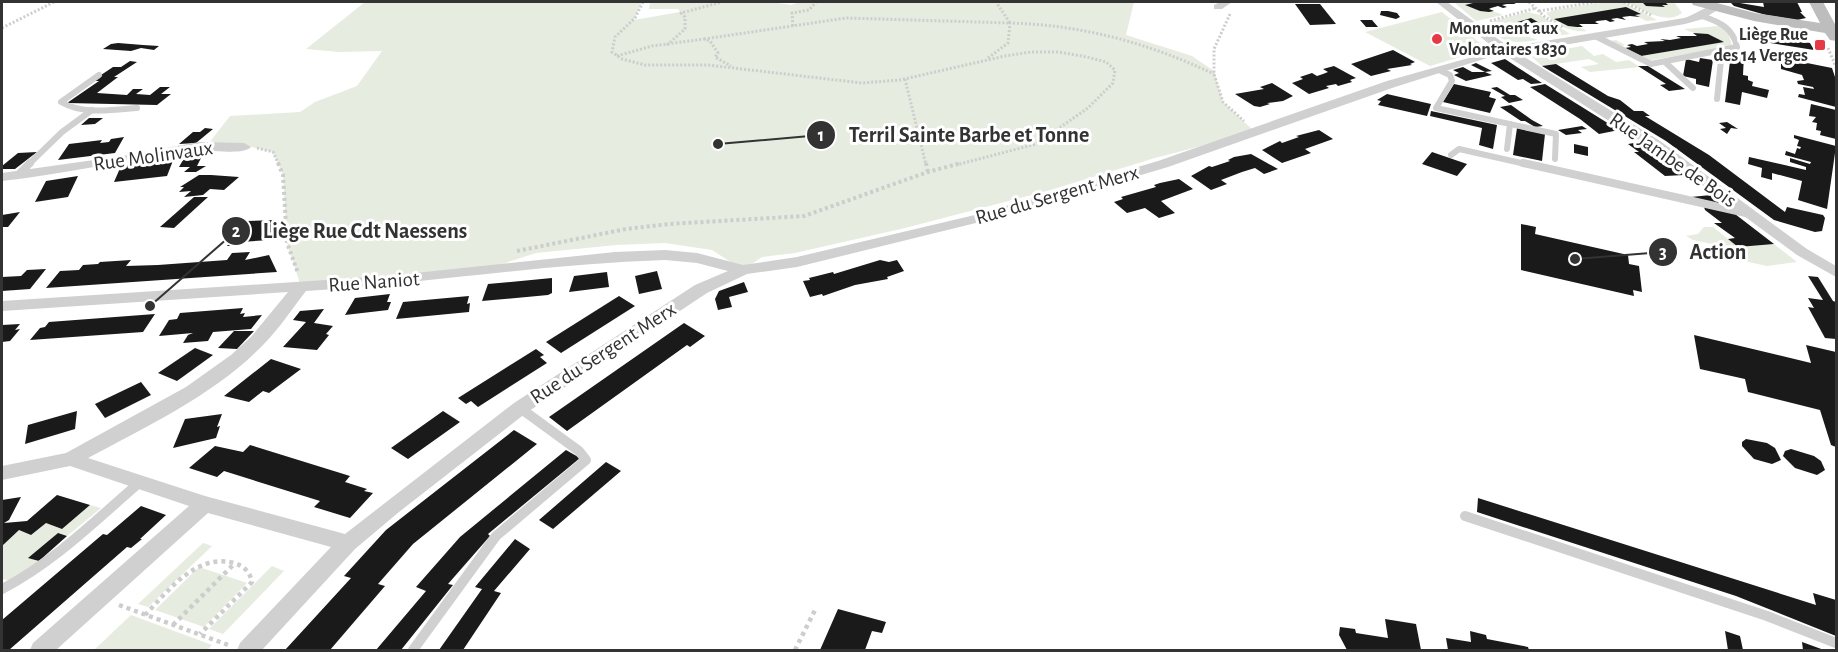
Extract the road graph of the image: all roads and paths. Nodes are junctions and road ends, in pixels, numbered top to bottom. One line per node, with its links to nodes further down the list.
1 (54, 2): 16 (path)
2 (643, 2): 24 (path)
3 (722, 2): 21 (path)
4 (816, 2): 14 (path)
5 (996, 2): 13 (path)
6 (1441, 2): 15 (street, Rue Jambe de Bois)
7 (1529, 2): 12 (path)
8 (1596, 2): 12 (path)
9 (1816, 2): 17 (street)
10 (1223, 4): 29 (path)
11 (1700, 9): 17 (street); 18 (street, Rue du Sergent Merx); 23 (lane)
12 (1537, 10): 15 (path); 20 (path)
13 (1010, 23): 14 (path); 25 (path); 29 (path)
14 (793, 26): 19 (path)
15 (1472, 26): 22 (street, Rue Jambe de Bois)
16 (2, 28)
17 (1834, 33)
18 (1595, 36): 20 (street, Rue du Sergent Merx); 26 (lane)
19 (704, 39): 21 (path); 27 (path)
20 (1583, 39): 22 (street, Rue du Sergent Merx)
21 (666, 45): 24 (path)
22 (1507, 51): 28 (street, Rue du Sergent Merx); 45 (street, Rue Jambe de Bois)
23 (1722, 51): 26 (lane); 33 (lane)
24 (617, 56): 27 (path)
25 (986, 60): 31 (path); 42 (path)
26 (1666, 63): 32 (lane)
27 (734, 68): 31 (path)
28 (1439, 70): 36 (lane); 37 (street, Rue du Sergent Merx)
29 (1214, 74): 37 (path)
30 (99, 75): 35 (lane)
31 (905, 79): 42 (path)
32 (1693, 88)
33 (1717, 99)
34 (137, 108): 35 (lane)
35 (92, 110): 43 (lane)
36 (1510, 124): 39 (lane); 41 (lane)
37 (1255, 132): 47 (street, Rue du Sergent Merx)
38 (244, 147): 43 (street, Rue Molinvaux); 49 (path, Rue Molinvaux)
39 (1507, 149)
40 (1451, 155): 45 (lane)
41 (1555, 159)
42 (928, 172): 46 (path)
43 (18, 174): 44 (street, Rue Molinvaux)
44 (2, 177)
45 (1752, 214): 48 (street, Rue Jambe de Bois)
46 (508, 253)
47 (743, 270): 49 (street, Rue Naniot); 51 (street, Rue du Sergent Merx)
48 (1836, 272)
49 (301, 287): 50 (street, Rue Naniot); 52 (street)
50 (2, 306)
51 (520, 408): 57 (street, Rue du Sergent Merx); 68 (lane)
52 (70, 459): 53 (street); 54 (street)
53 (2, 473)
54 (140, 482): 55 (street); 59 (lane)
55 (205, 504): 57 (street); 60 (street)
56 (1465, 516): 65 (lane)
57 (348, 543): 66 (street, Rue du Sergent Merx)
58 (235, 563): 62 (path); 63 (path); 64 (path)
59 (2, 589)
60 (99, 597): 62 (path); 67 (street)
61 (815, 610): 69 (path)
62 (145, 615): 63 (path)
63 (173, 625): 64 (path)
64 (200, 634): 66 (path)
65 (1836, 644)
66 (241, 649)
67 (41, 651)
68 (413, 651)
69 (795, 651)

